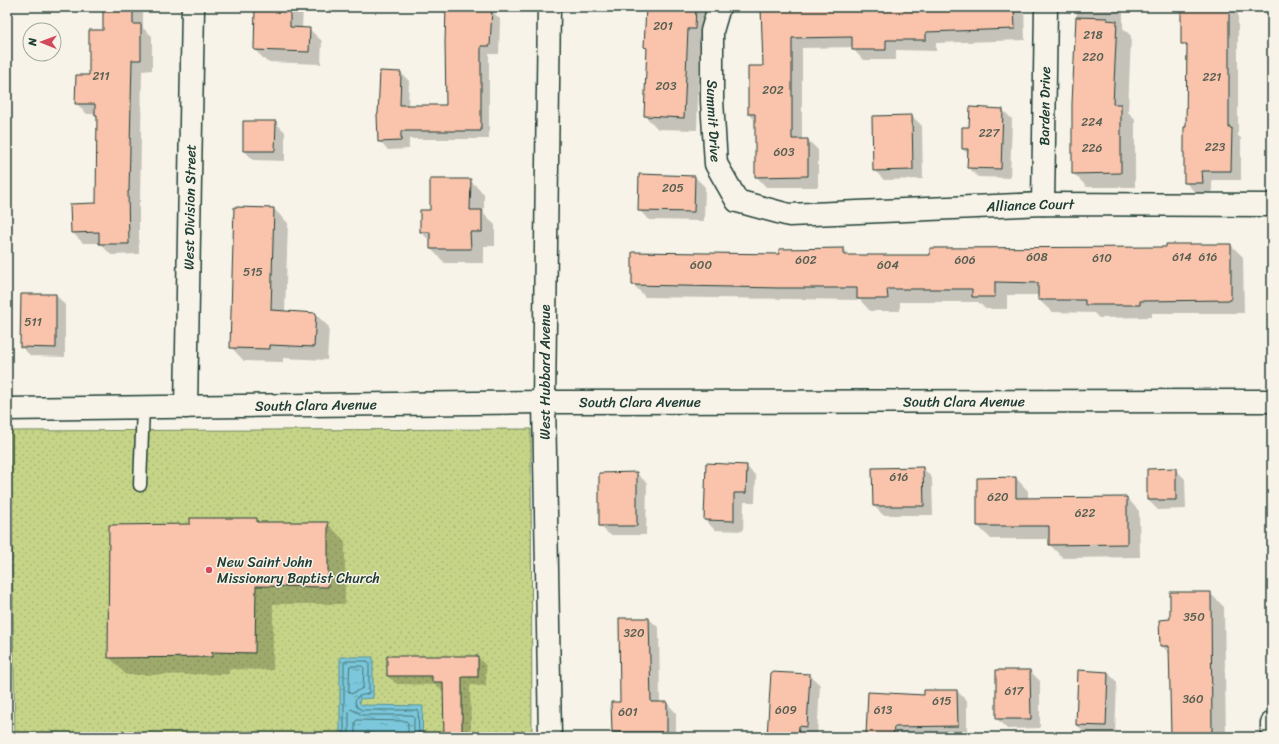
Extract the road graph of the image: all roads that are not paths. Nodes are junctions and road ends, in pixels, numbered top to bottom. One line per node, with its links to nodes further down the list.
1 (193, 7): 10 (street, West Division Street)
2 (549, 7): 9 (street, West Hubbard Avenue)
3 (719, 7): 7 (street, Summit Drive)
4 (1046, 7): 5 (street, Barden Drive)
5 (1043, 204): 6 (street, Alliance Court); 7 (street, Alliance Court)
6 (1272, 205)
7 (789, 215)
8 (1272, 401): 9 (street, South Clara Avenue)
9 (544, 402): 10 (street, South Clara Avenue); 15 (street, West Hubbard Avenue)
10 (186, 407): 11 (street, South Clara Avenue)
11 (143, 408): 12 (street, South Clara Avenue); 13 (lane)
12 (7, 409)
13 (140, 485)
14 (1272, 723): 16 (street)
15 (550, 737)
16 (1272, 737)

